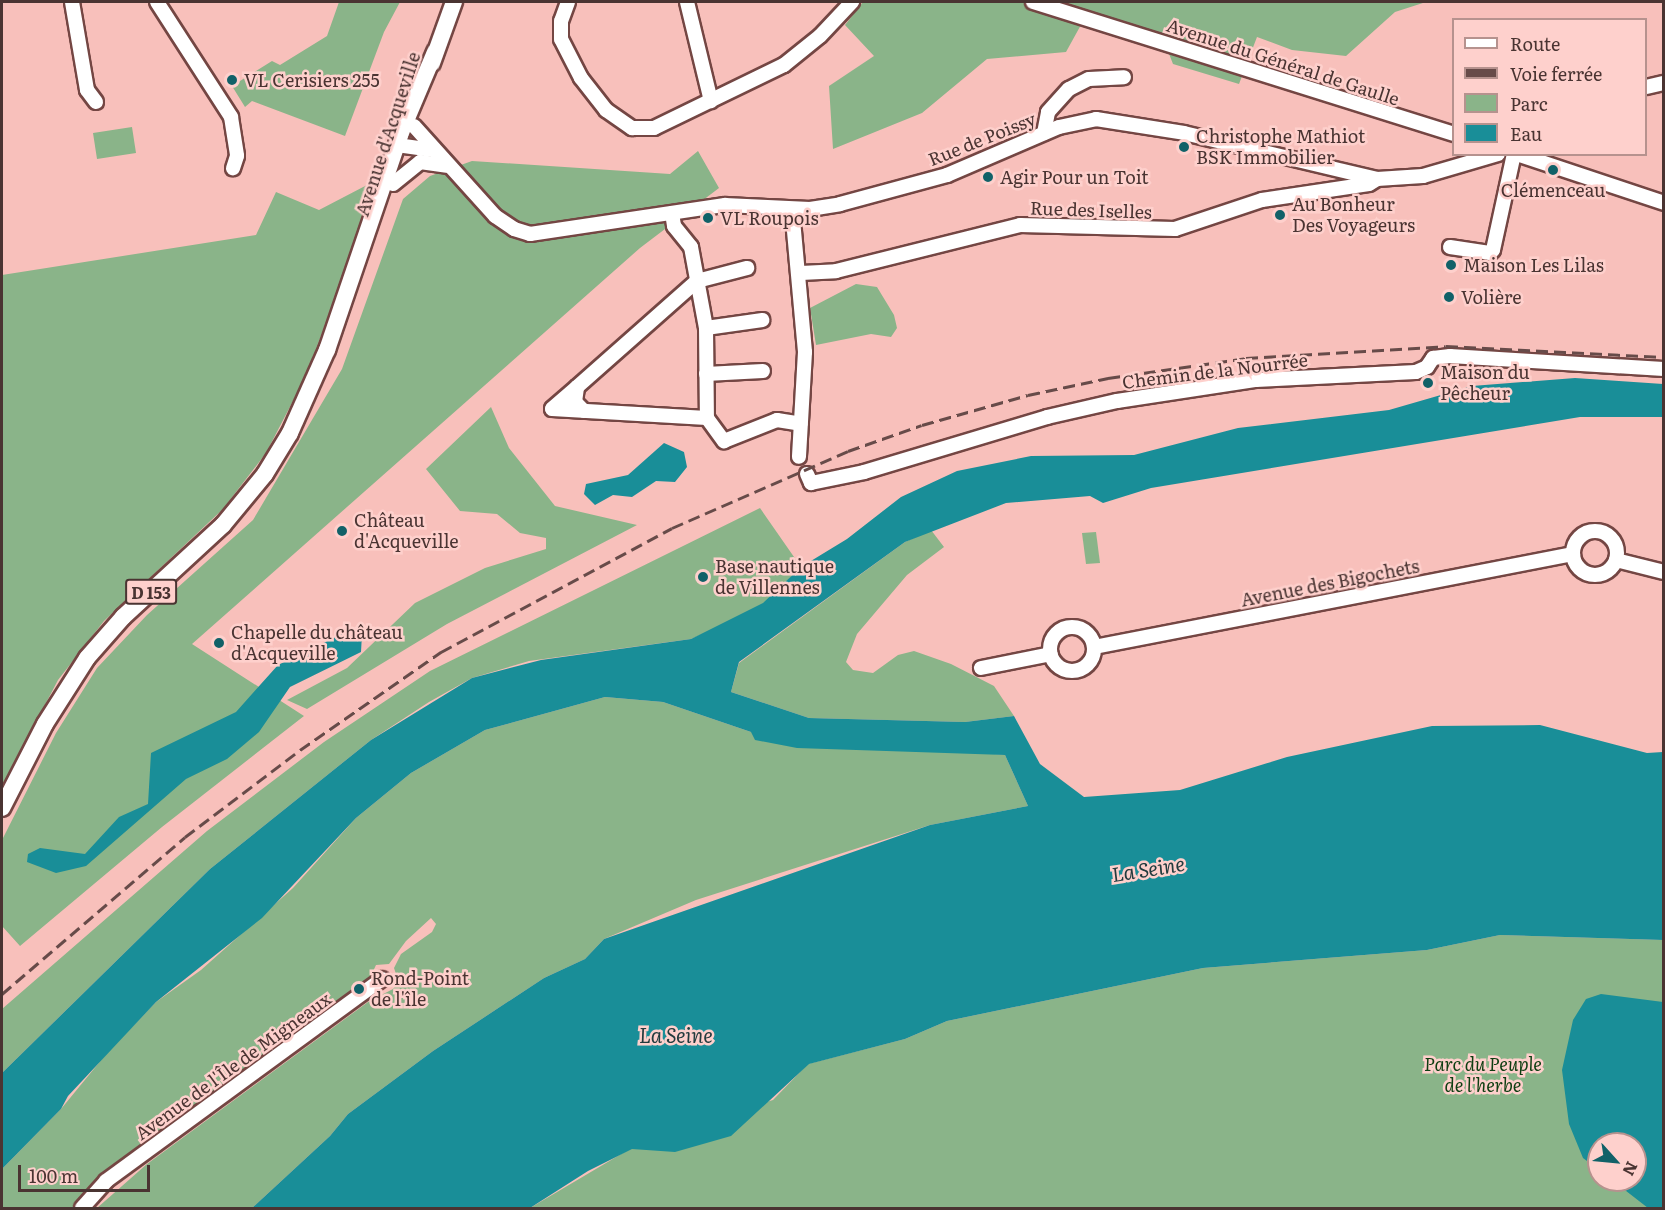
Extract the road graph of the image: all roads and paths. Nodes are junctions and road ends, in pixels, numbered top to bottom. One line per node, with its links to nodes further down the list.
1 (72, 2): 13 (street)
2 (157, 2): 24 (street)
3 (454, 2): 8 (main road, Avenue d'Acqueville / D 153)
4 (568, 2): 12 (street)
5 (687, 2): 12 (street)
6 (852, 2): 12 (street)
7 (1033, 2): 16 (street, Avenue du Général de Gaulle)
8 (435, 52): 14 (main road, Avenue d'Acqueville / D 153); 17 (main road, D 153)
9 (1124, 77): 15 (street)
10 (1664, 83): 11 (street)
11 (1647, 87)
12 (711, 101)
13 (96, 102)
14 (414, 126): 17 (main road, Avenue d'Acqueville / D 153); 18 (street, Rue de Poissy)
15 (1044, 133): 25 (street, Rue de Poissy); 28 (street, Rue de Poissy)
16 (1452, 133)
17 (398, 150): 18 (street); 22 (street); 26 (main road, Avenue d'Acqueville / D 153); 33 (main road, D 153)
18 (433, 150): 23 (street, Rue de Poissy)
19 (1491, 156): 25 (street, Rue de Poissy)
20 (1515, 156): 30 (street)
21 (1521, 156): 27 (street)
22 (420, 162): 23 (street); 26 (street)
23 (447, 166): 29 (street, Rue de Poissy)
24 (233, 168)
25 (1377, 179): 32 (street, Rue des Iselles)
26 (393, 184): 33 (main road, Avenue d'Acqueville / D 153)
27 (1664, 203)
28 (792, 209): 29 (street, Rue de Poissy); 32 (street)
29 (672, 213): 34 (street)
30 (1450, 247)
31 (747, 268): 34 (street)
32 (801, 273): 43 (street)
33 (355, 277): 52 (main road, D 153)
34 (697, 281): 36 (street); 40 (street)
35 (762, 320): 36 (street)
36 (706, 328): 39 (street)
37 (1664, 369): 45 (street, Chemin de la Nourrée)
38 (763, 371): 39 (street)
39 (706, 374): 42 (street)
40 (577, 387): 41 (street); 41 (street)
41 (584, 411): 42 (street)
42 (707, 417): 43 (street)
43 (801, 424): 44 (street)
44 (800, 457)
45 (809, 478)
46 (1573, 554): 47 (street); 47 (street); 49 (street, Avenue des Bigochets)
47 (1616, 560): 48 (street)
48 (1664, 572)
49 (1094, 647): 50 (street); 50 (street)
50 (1051, 654): 51 (street)
51 (981, 668)
52 (2, 808)
53 (382, 979): 54 (street, Avenue de l'Île de Migneaux)
54 (82, 1209)

